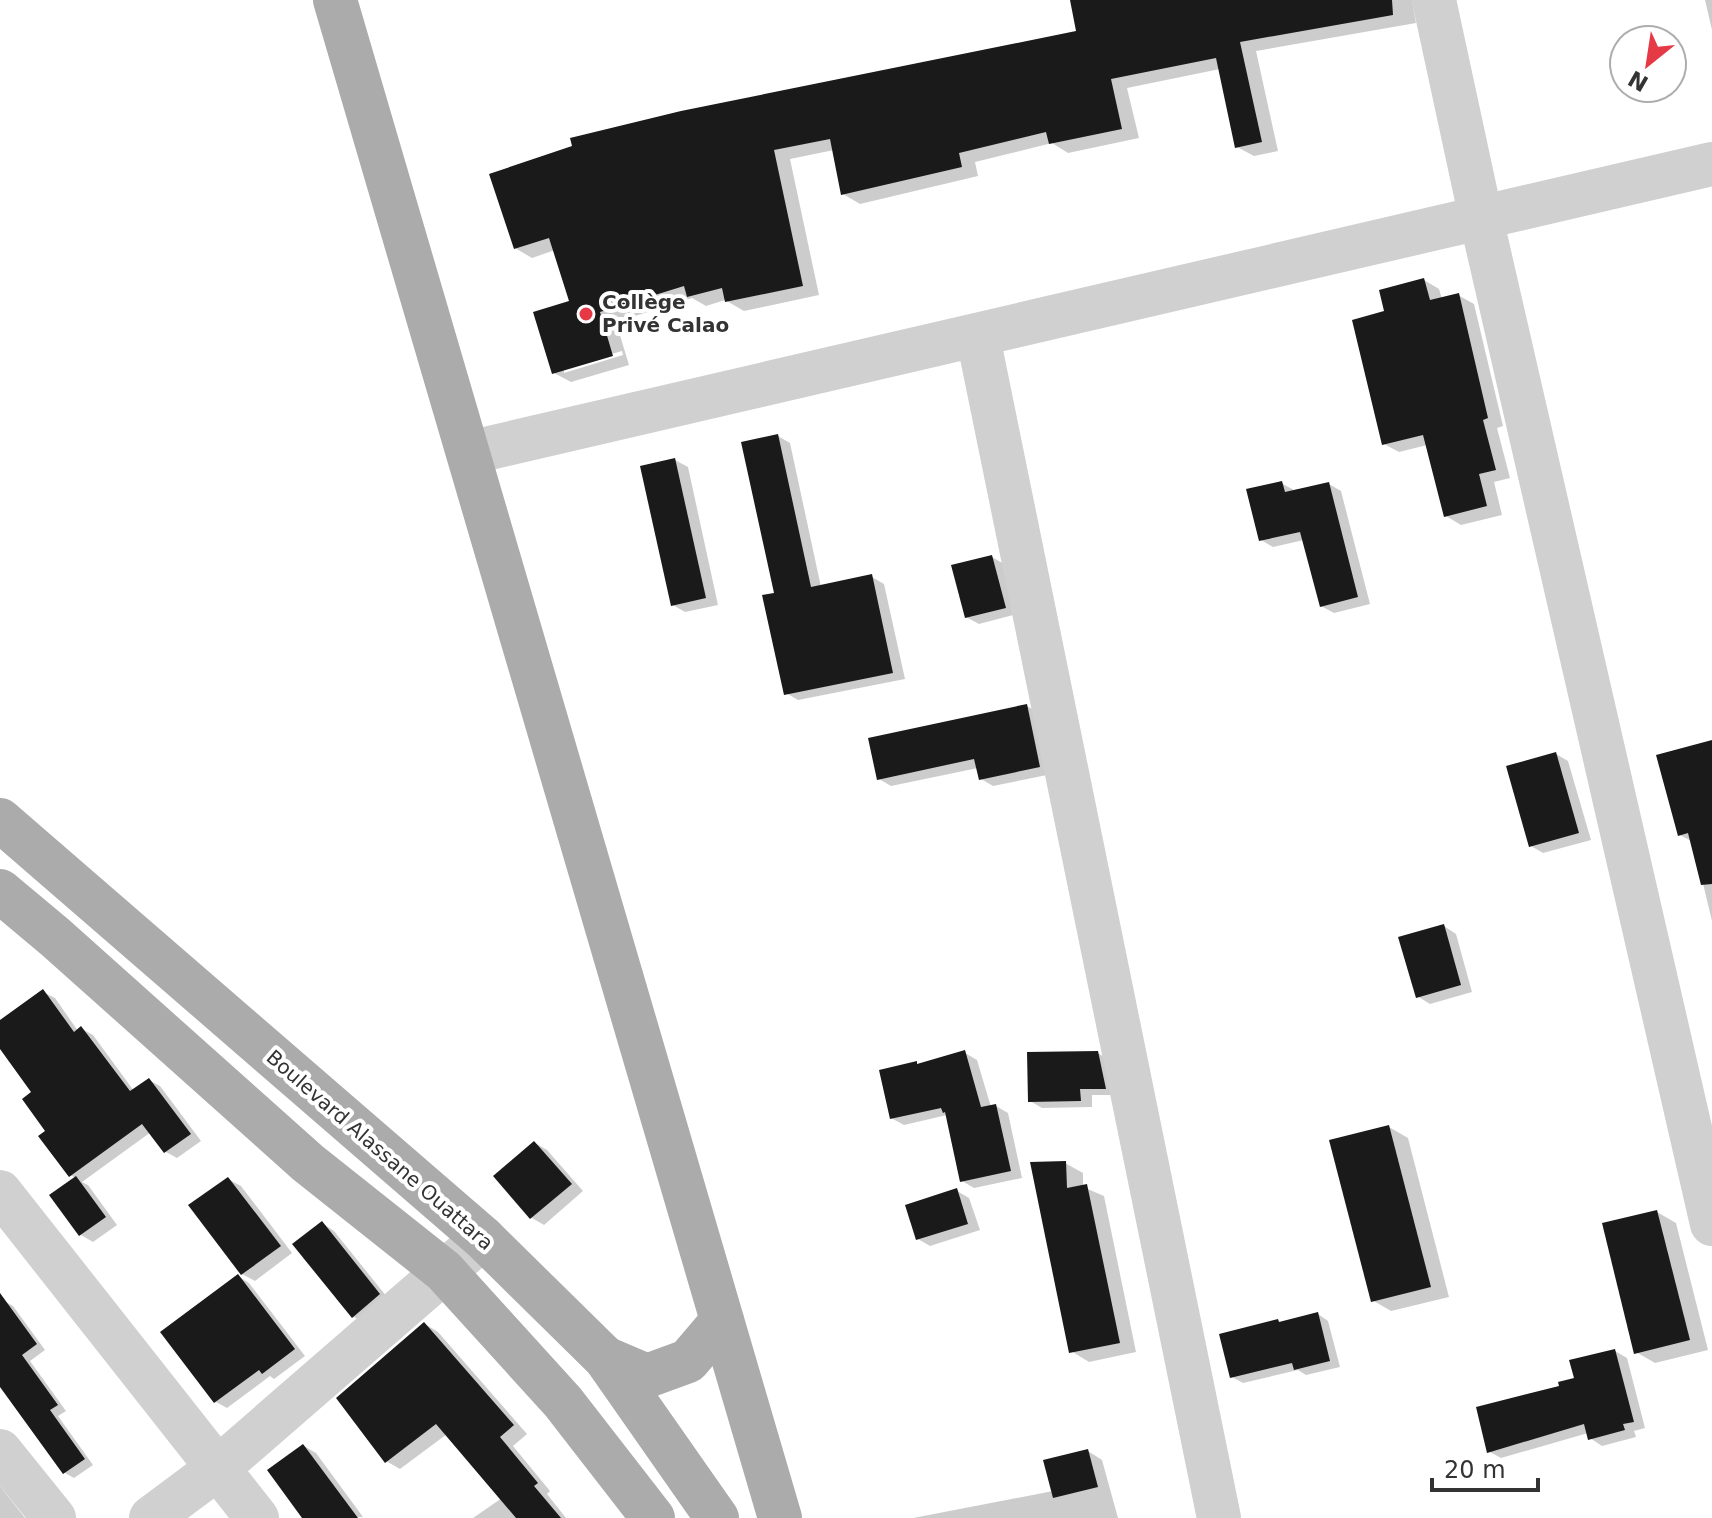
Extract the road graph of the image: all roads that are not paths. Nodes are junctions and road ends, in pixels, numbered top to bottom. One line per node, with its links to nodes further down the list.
1 (335, 0): 6 (main road)
2 (1434, 0): 4 (street)
3 (1712, 164): 4 (street)
4 (1481, 218): 5 (street); 10 (street)
5 (978, 337): 6 (street); 23 (street)
6 (468, 453): 13 (main road)
7 (0, 820): 11 (main road, Boulevard Alassane Ouattara)
8 (0, 891): 12 (main road)
9 (0, 1192): 16 (street)
10 (1712, 1224)
11 (483, 1238): 12 (street); 14 (main road, Boulevard Alassane Ouattara)
12 (444, 1271): 16 (street); 20 (main road)
13 (722, 1321): 14 (main road); 22 (main road)
14 (605, 1358): 21 (main road, Boulevard Alassane Ouattara)
15 (0, 1451): 17 (street)
16 (218, 1468): 18 (street); 19 (street)
17 (54, 1518)
18 (151, 1518)
19 (257, 1518)
20 (653, 1518)
21 (717, 1518)
22 (780, 1518)
23 (1219, 1518)

